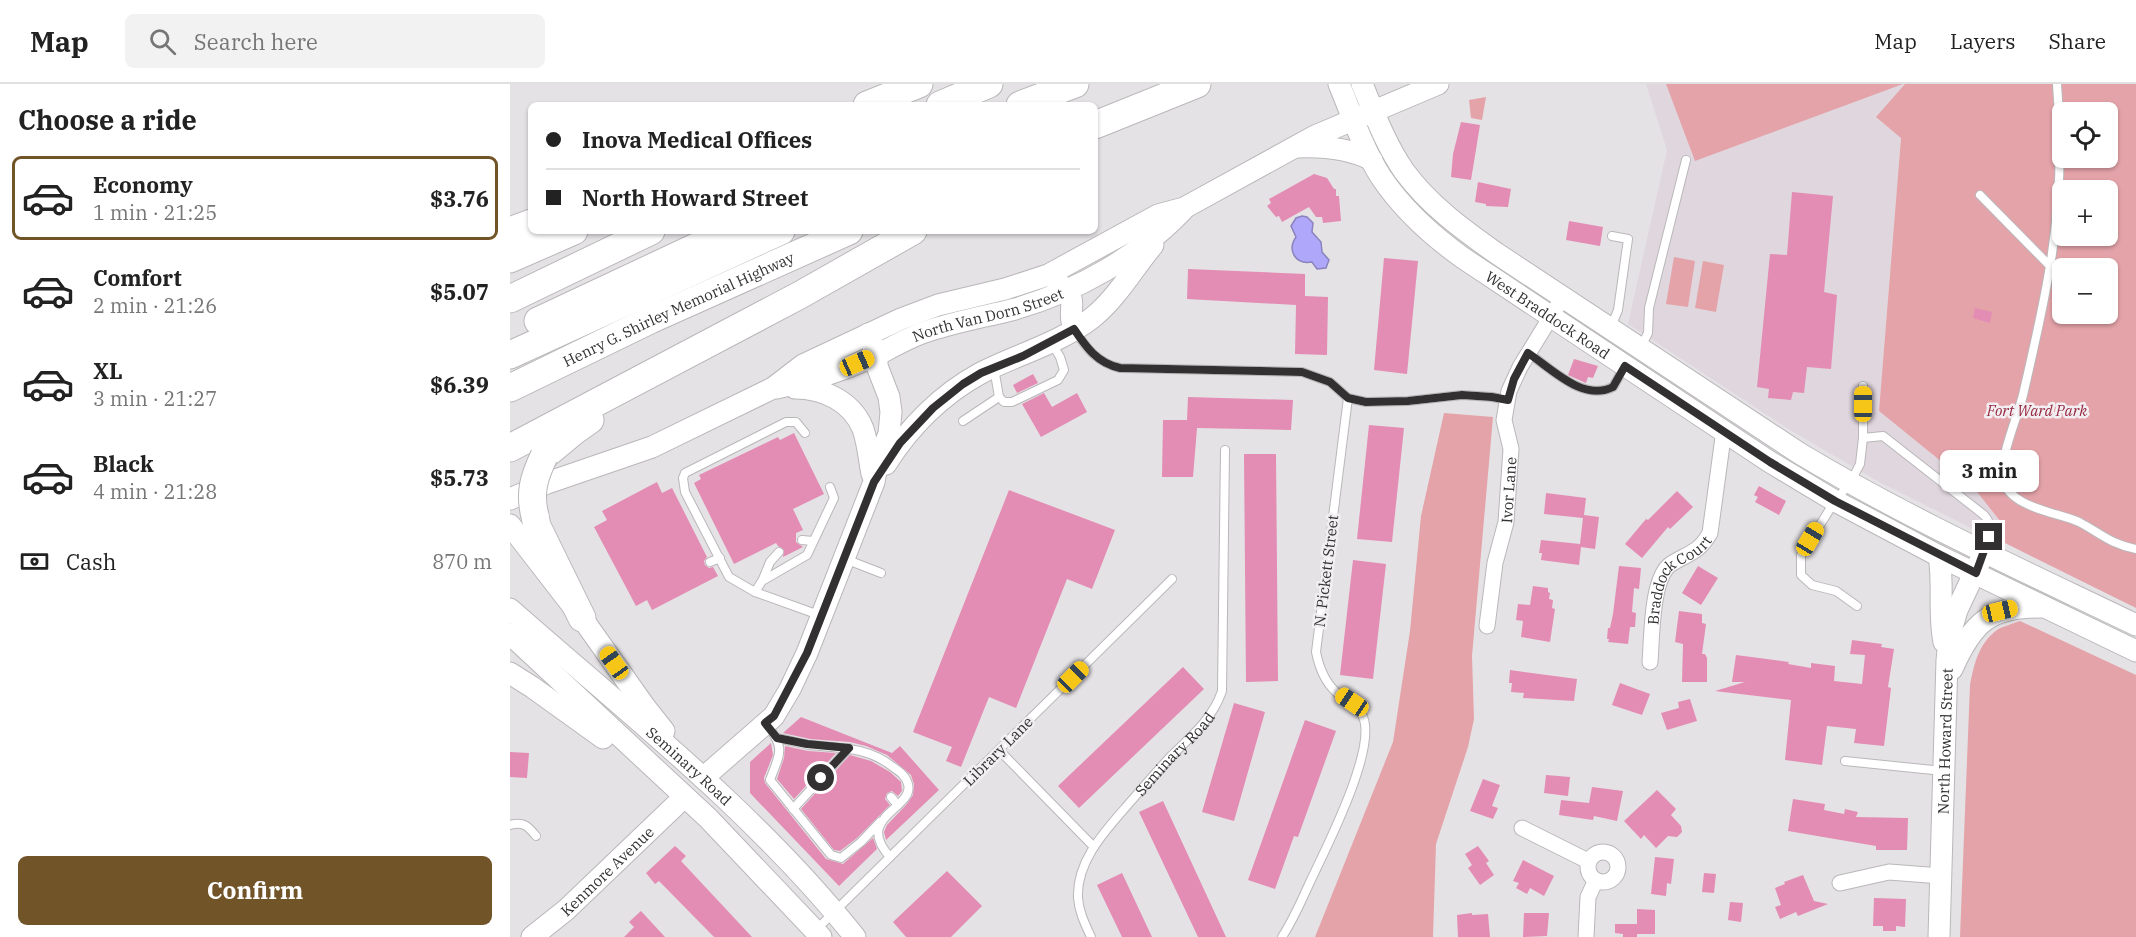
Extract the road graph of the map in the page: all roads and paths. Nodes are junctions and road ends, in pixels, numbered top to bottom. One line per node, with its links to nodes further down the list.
1 (920, 84): 10 (highway)
2 (989, 84): 11 (highway)
3 (1075, 84): 12 (highway)
4 (1097, 84): 13 (highway)
5 (1197, 84): 14 (highway)
6 (1339, 84): 16 (main road, West Braddock Road)
7 (1362, 84): 15 (main road, West Braddock Road)
8 (1438, 84): 15 (main road, North Van Dorn Street)
9 (2057, 84): 36 (lane)
10 (875, 102)
11 (947, 102)
12 (1028, 102)
13 (1059, 102)
14 (1140, 106): 17 (highway); 18 (highway)
15 (1373, 110): 16 (main road, North Van Dorn Street); 39 (main road, West Braddock Road)
16 (1353, 119): 19 (main road, North Van Dorn Street); 20 (main road, West Braddock Road)
17 (1098, 124)
18 (1098, 142)
19 (1295, 147): 20 (main road); 23 (main road, North Van Dorn Street)
20 (1372, 160): 41 (main road, West Braddock Road)
21 (1686, 160): 47 (lane)
22 (1980, 195): 36 (lane)
23 (1184, 208): 37 (main road, North Van Dorn Street); 38 (main road, North Van Dorn Street); 43 (main road)
24 (528, 224): 25 (highway)
25 (510, 231)
26 (546, 234): 34 (highway)
27 (567, 234): 35 (highway)
28 (645, 234): 40 (highway)
29 (724, 234): 45 (highway)
30 (774, 234): 49 (highway)
31 (842, 234): 55 (highway, Henry G. Shirley Memorial Highway)
32 (908, 234): 50 (highway)
33 (1612, 236): 42 (lane)
34 (510, 247)
35 (510, 259)
36 (2050, 266): 75 (lane)
37 (1048, 275): 38 (main road); 44 (main road, North Van Dorn Street)
38 (1067, 290): 43 (main road); 51 (main road, North Van Dorn Street)
39 (1563, 297): 41 (street, Ivor Lane); 42 (main road, West Braddock Road)
40 (510, 299)
41 (1551, 316): 48 (street, Ivor Lane); 52 (main road, West Braddock Road)
42 (1610, 328): 47 (main road, West Braddock Road)
43 (1074, 329): 46 (main road); 58 (lane)
44 (868, 334): 51 (main road); 56 (main road, North Van Dorn Street)
45 (510, 335)
46 (1050, 341): 53 (main road); 57 (lane)
47 (1640, 348): 68 (main road, West Braddock Road)
48 (1528, 353): 52 (lane); 59 (street, Ivor Lane)
49 (510, 355)
50 (684, 355): 64 (highway); 72 (highway, bridge)
51 (877, 355): 56 (main road, North Van Dorn Street); 66 (main road); 67 (main road)
52 (1625, 366): 61 (main road, West Braddock Road)
53 (994, 367): 57 (lane); 66 (main road)
54 (1863, 386): 63 (lane)
55 (510, 388)
56 (773, 388): 67 (main road); 70 (main road, North Van Dorn Street)
57 (999, 397): 60 (lane)
58 (1348, 398): 59 (lane); 123 (lane, N. Pickett Street)
59 (1508, 400): 92 (street, Ivor Lane)
60 (963, 421)
61 (1724, 430): 71 (main road, West Braddock Road); 96 (street, Braddock Court)
62 (805, 433): 79 (lane)
63 (1863, 438): 68 (lane); 77 (lane)
64 (510, 448)
65 (1225, 450): 113 (lane, Seminary Road)
66 (894, 451): 67 (main road)
67 (874, 482): 80 (main road)
68 (1850, 483): 71 (lane); 77 (main road, West Braddock Road)
69 (830, 487): 74 (lane)
70 (510, 499)
71 (1835, 501): 78 (main road, West Braddock Road); 87 (lane)
72 (518, 522): 91 (highway)
73 (802, 540): 74 (lane)
74 (813, 542): 85 (lane)
75 (2136, 549)
76 (779, 552): 85 (lane)
77 (1984, 552): 83 (main road, North Howard Street); 93 (main road, West Braddock Road)
78 (1939, 556): 83 (main road, West Braddock Road); 97 (main road)
79 (720, 558): 81 (lane); 86 (lane)
80 (844, 559): 82 (lane); 90 (main road)
81 (710, 562)
82 (881, 573)
83 (1976, 573): 88 (main road, West Braddock Road); 97 (main road, North Howard Street)
84 (1172, 579): 101 (lane, Library Lane)
85 (762, 580): 86 (lane)
86 (756, 592): 90 (lane)
87 (1857, 606)
88 (2043, 607): 95 (main road, West Braddock Road); 97 (main road)
89 (510, 609): 104 (main road, Seminary Road)
90 (821, 616): 99 (main road)
91 (582, 618): 104 (main road)
92 (1487, 626)
93 (2136, 626)
94 (510, 634): 106 (main road, Seminary Road)
95 (2136, 651)
96 (1650, 662)
97 (1947, 670): 103 (main road, North Howard Street)
98 (510, 674): 106 (main road)
99 (771, 730): 100 (lane); 104 (main road); 108 (lane)
100 (849, 748): 107 (lane); 108 (lane)
101 (999, 750): 113 (lane); 114 (lane, Library Lane)
102 (1845, 761): 103 (lane)
103 (1944, 771): 116 (main road, North Howard Street)
104 (703, 778): 119 (main road, Seminary Road)
105 (891, 797): 107 (lane)
106 (689, 805): 119 (main road, Seminary Road); 120 (main road, Kenmore Avenue)
107 (898, 805): 109 (lane)
108 (793, 809): 109 (lane)
109 (882, 819): 114 (lane)
110 (510, 825): 112 (lane)
111 (1522, 828): 115 (street)
112 (536, 836)
113 (1094, 847): 122 (lane, Seminary Road)
114 (890, 857): 119 (lane, Library Lane)
115 (1588, 861): 117 (street); 117 (street)
116 (1941, 876): 118 (street); 125 (main road, North Howard Street)
117 (1595, 882): 124 (street)
118 (1840, 883)
119 (827, 924): 121 (main road, Seminary Road)
120 (532, 937)
121 (855, 937)
122 (1091, 937)
123 (1282, 937)
124 (1586, 937)
125 (1939, 937)

